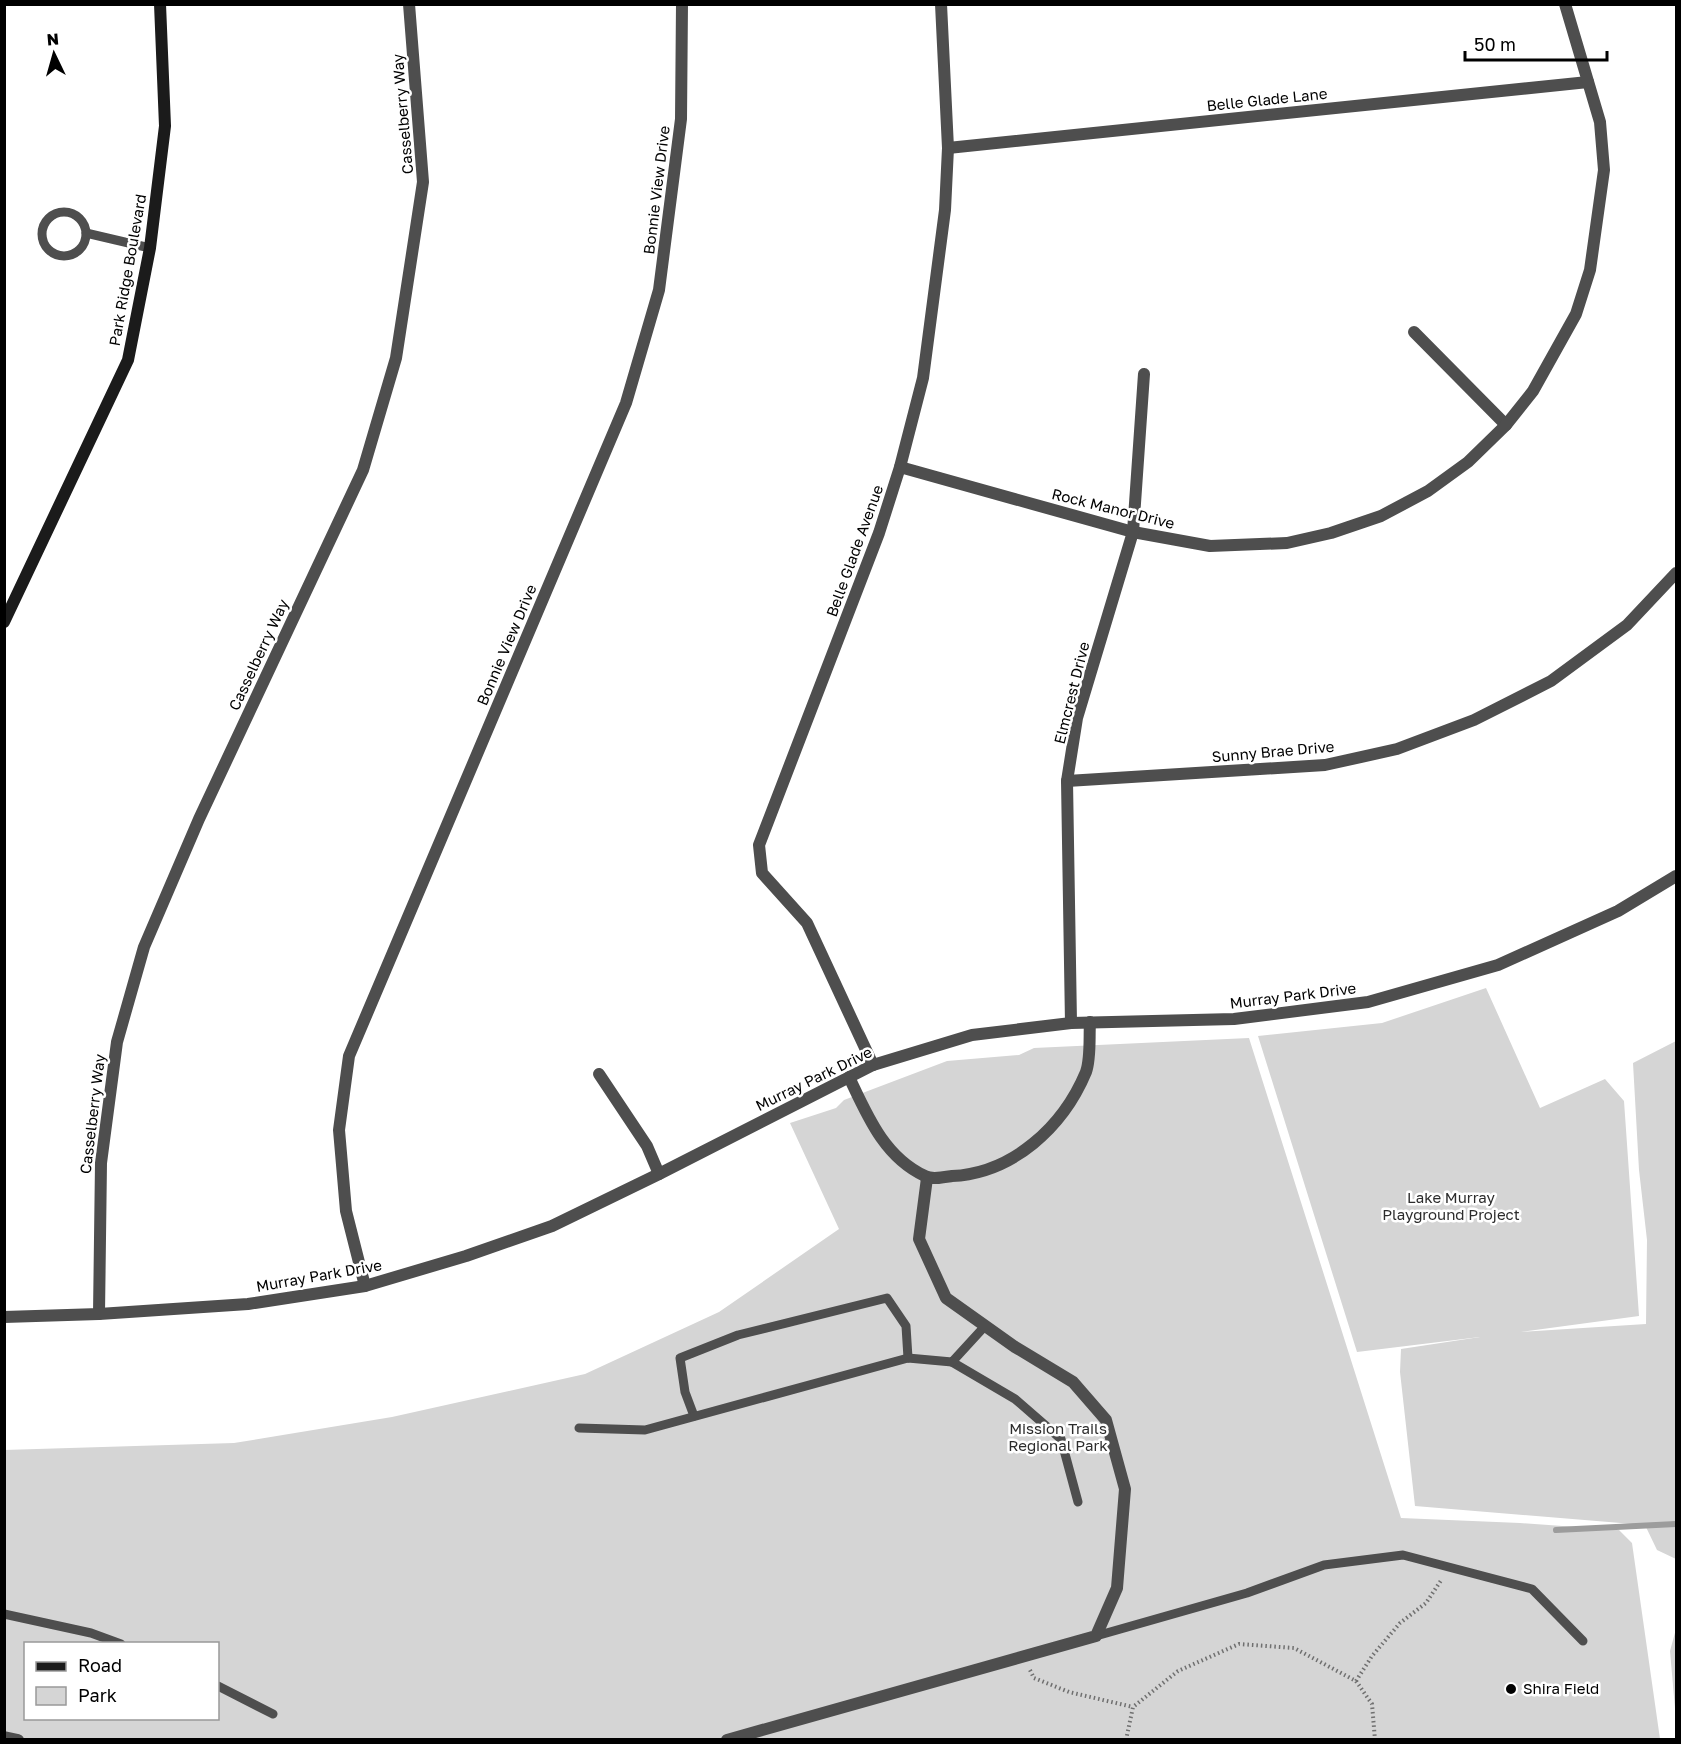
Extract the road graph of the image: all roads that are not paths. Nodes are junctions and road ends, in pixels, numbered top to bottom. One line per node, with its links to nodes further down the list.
1 (160, 4): 9 (main road, Park Ridge Boulevard)
2 (409, 4): 27 (street, Casselberry Way)
3 (682, 4): 26 (street, Bonnie View Drive)
4 (941, 4): 7 (street, Belle Glade Avenue)
5 (1565, 4): 6 (street, Rock Manor Drive)
6 (1588, 82): 7 (street, Belle Glade Lane); 12 (street, Rock Manor Drive)
7 (948, 148): 13 (street, Belle Glade Avenue)
8 (86, 233): 8 (lane); 9 (lane)
9 (150, 248): 16 (main road, Park Ridge Boulevard)
10 (1414, 332): 12 (street)
11 (1144, 374): 14 (street, Elmcrest Drive)
12 (1506, 425): 14 (street, Rock Manor Drive)
13 (900, 467): 14 (street, Rock Manor Drive); 21 (street, Belle Glade Avenue)
14 (1133, 532): 17 (street, Elmcrest Drive)
15 (1677, 573): 17 (street, Sunny Brae Drive)
16 (4, 622)
17 (1067, 781): 20 (street, Elmcrest Drive)
18 (1677, 876): 19 (street, Murray Park Drive)
19 (1090, 1022): 20 (street, Murray Park Drive); 25 (street)
20 (1071, 1023): 21 (street, Murray Park Drive)
21 (873, 1065): 23 (street, Murray Park Drive)
22 (599, 1074): 24 (street)
23 (849, 1077): 24 (street, Murray Park Drive); 25 (street)
24 (659, 1174): 26 (street, Murray Park Drive)
25 (927, 1178): 29 (street)
26 (365, 1286): 27 (street, Murray Park Drive)
27 (99, 1314): 28 (street, Murray Park Drive)
28 (4, 1317)
29 (984, 1326): 31 (lane); 36 (street)
30 (908, 1358): 31 (lane); 32 (lane); 32 (lane)
31 (952, 1362): 34 (lane)
32 (694, 1416): 33 (lane)
33 (579, 1428)
34 (1078, 1502)
35 (4, 1614): 38 (lane)
36 (1096, 1636): 37 (lane); 43 (street)
37 (1583, 1641)
38 (116, 1642)
39 (219, 1687): 40 (lane)
40 (273, 1714)
41 (4, 1737): 42 (street)
42 (18, 1740)
43 (727, 1740)

